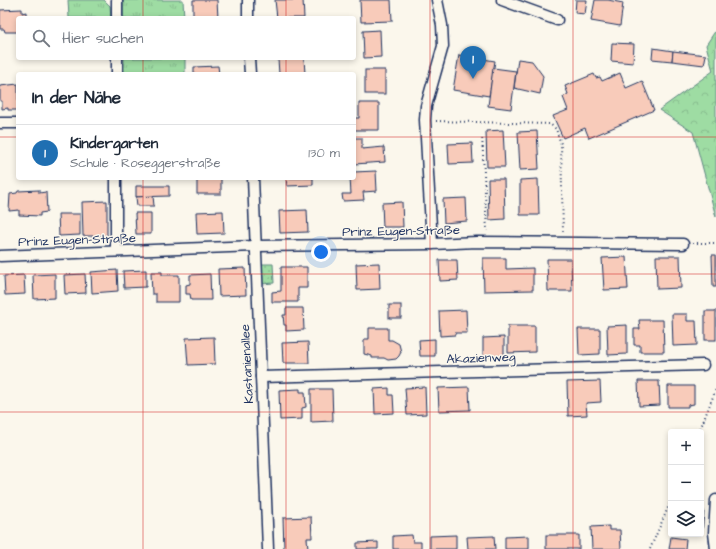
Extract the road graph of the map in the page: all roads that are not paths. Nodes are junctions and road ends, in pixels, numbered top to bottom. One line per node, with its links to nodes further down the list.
1 (117, 0): 5 (street)
2 (248, 0): 6 (street)
3 (437, 0): 16 (street)
4 (502, 0): 7 (street)
5 (117, 16)
6 (248, 16)
7 (557, 20)
8 (117, 60): 10 (street)
9 (250, 60): 11 (street)
10 (117, 72)
11 (250, 72)
12 (0, 123): 13 (street)
13 (16, 123)
14 (116, 180): 19 (street)
15 (253, 180): 18 (street, Kastanienallee)
16 (432, 244): 17 (street, Prinz Eugen-Straße); 18 (street, Prinz Eugen-Straße)
17 (683, 244)
18 (255, 246): 19 (street, Prinz Eugen-Straße); 22 (street, Kastanienallee)
19 (116, 251): 20 (street, Prinz Eugen-Straße)
20 (0, 256)
21 (702, 365): 22 (street, Akazienweg)
22 (261, 377): 24 (street, Kastanienallee)
23 (716, 500): 25 (street)
24 (268, 549)
25 (716, 549)

